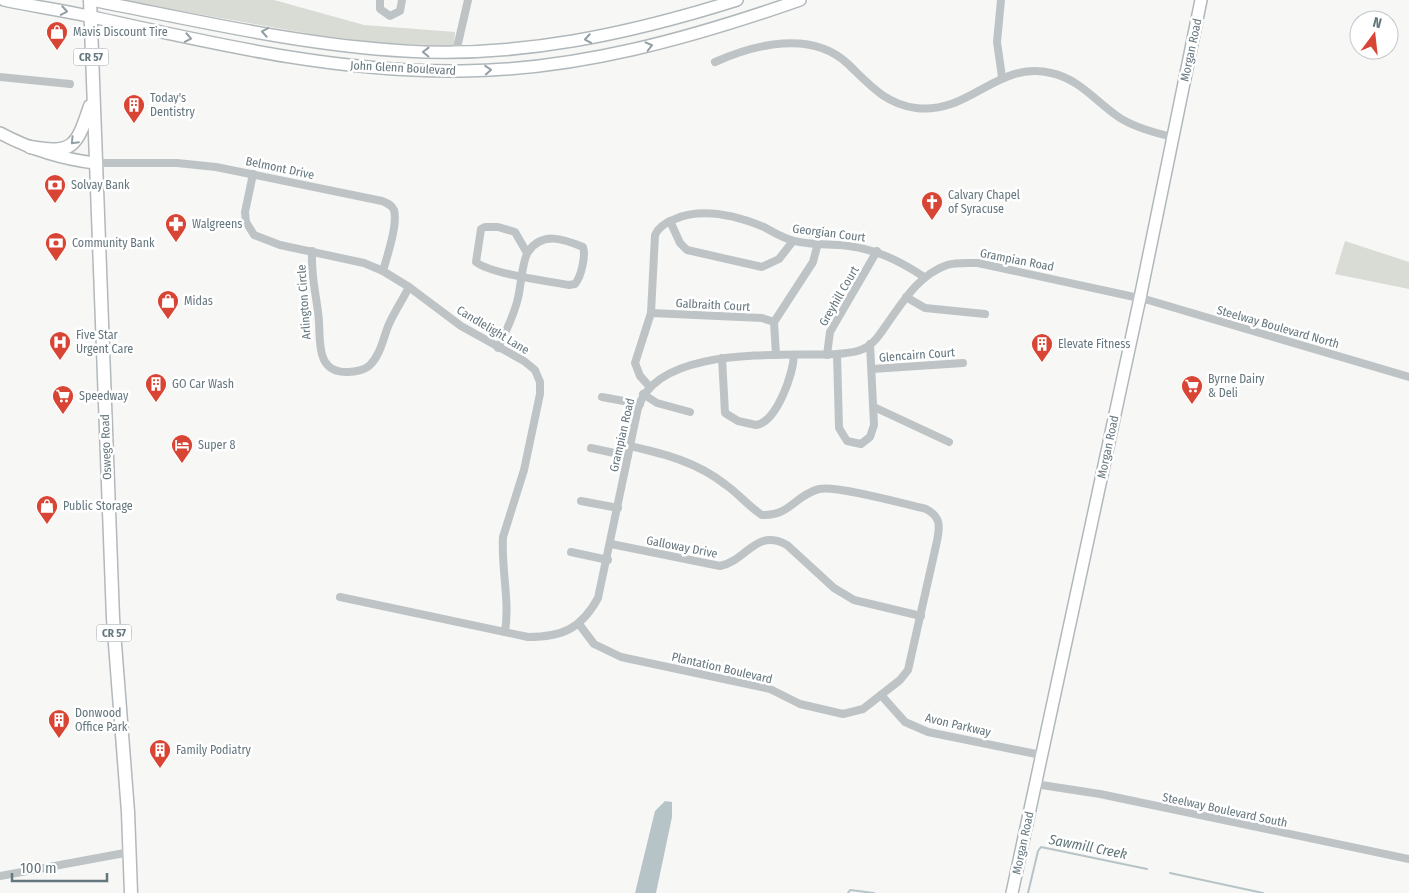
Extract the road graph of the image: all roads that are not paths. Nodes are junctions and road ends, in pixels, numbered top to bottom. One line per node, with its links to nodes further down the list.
1 (4, 0): 10 (main road, John Glenn Boulevard, one-way to 10)
2 (90, 0): 10 (main road, Oswego Road / CR 57); 11 (main road, John Glenn Boulevard, one-way to 2)
3 (380, 0): 4 (street)
4 (402, 0)
5 (468, 0): 11 (street)
6 (737, 0): 11 (main road, John Glenn Boulevard, one-way to 11)
7 (800, 0): 10 (main road, John Glenn Boulevard, one-way to 7)
8 (1002, 0): 14 (street)
9 (1201, 0): 18 (main road, Morgan Road)
10 (90, 16): 16 (main road, Oswego Road / CR 57)
11 (456, 52)
12 (716, 62): 14 (street)
13 (0, 77): 15 (street)
14 (1002, 77): 18 (street)
15 (70, 84)
16 (93, 98): 19 (main road, one-way to 19); 20 (main road, Oswego Road / CR 57)
17 (0, 133): 19 (main road)
18 (1173, 138): 33 (main road, Morgan Road)
19 (30, 147): 20 (main road)
20 (95, 163): 21 (street, Belmont Drive); 69 (main road, Oswego Road / CR 57)
21 (253, 174): 25 (street, Candlelight Lane); 28 (street, Belmont Drive)
22 (670, 221): 23 (street, Georgian Court); 23 (street); 34 (street)
23 (793, 241): 24 (street, Georgian Court)
24 (818, 243): 26 (street, Georgian Court); 36 (street)
25 (312, 251): 28 (street, Candlelight Lane); 31 (street, Arlington Circle)
26 (877, 251): 30 (street, Georgian Court); 42 (street, Greyhill Court)
27 (527, 253): 29 (street); 29 (street); 29 (street)
28 (383, 271): 31 (street, Candlelight Lane)
29 (522, 276): 38 (street)
30 (924, 278): 32 (street, Grampian Road); 33 (street, Grampian Road)
31 (409, 287): 38 (street, Candlelight Lane)
32 (906, 297): 35 (street); 37 (street, Grampian Road)
33 (1140, 298): 46 (street, Steelway Boulevard North); 67 (main road, Morgan Road)
34 (651, 313): 36 (street, Galbraith Court); 47 (street)
35 (985, 314)
36 (774, 322): 40 (street)
37 (870, 344): 39 (street, Grampian Road); 45 (street)
38 (498, 348): 65 (street, Candlelight Lane)
39 (837, 354): 42 (street, Grampian Road); 51 (street)
40 (776, 355): 41 (street, Grampian Road); 43 (street, Grampian Road)
41 (794, 355): 42 (street, Grampian Road); 43 (street)
42 (827, 355)
43 (722, 358): 47 (street, Grampian Road)
44 (963, 363): 45 (street, Glencairn Court)
45 (872, 369): 51 (street)
46 (1409, 377)
47 (649, 386): 48 (street, Grampian Road)
48 (643, 394): 50 (street, Grampian Road); 52 (street)
49 (602, 397): 50 (street)
50 (640, 404): 54 (street, Grampian Road)
51 (874, 407): 53 (street)
52 (690, 412)
53 (949, 442)
54 (630, 446): 56 (street, Grampian Road); 63 (street, Plantation Boulevard)
55 (591, 448): 56 (street)
56 (628, 456): 58 (street, Grampian Road)
57 (582, 500): 58 (street)
58 (618, 508): 59 (street, Grampian Road)
59 (611, 544): 61 (street, Grampian Road); 63 (street, Galloway Drive)
60 (571, 552): 61 (street)
61 (608, 560): 64 (street, Grampian Road)
62 (340, 597): 65 (street, Grampian Road)
63 (921, 616): 66 (street, Plantation Boulevard)
64 (578, 624): 65 (street, Grampian Road); 66 (street, Plantation Boulevard)
65 (506, 632)
66 (881, 696): 67 (street, Avon Parkway)
67 (1041, 755): 68 (main road, Morgan Road)
68 (1035, 784): 70 (street, Steelway Boulevard South); 73 (main road, Morgan Road)
69 (130, 852): 71 (street); 72 (main road, Oswego Road / CR 57)
70 (1409, 859)
71 (0, 876)
72 (131, 893)
73 (1012, 893)

